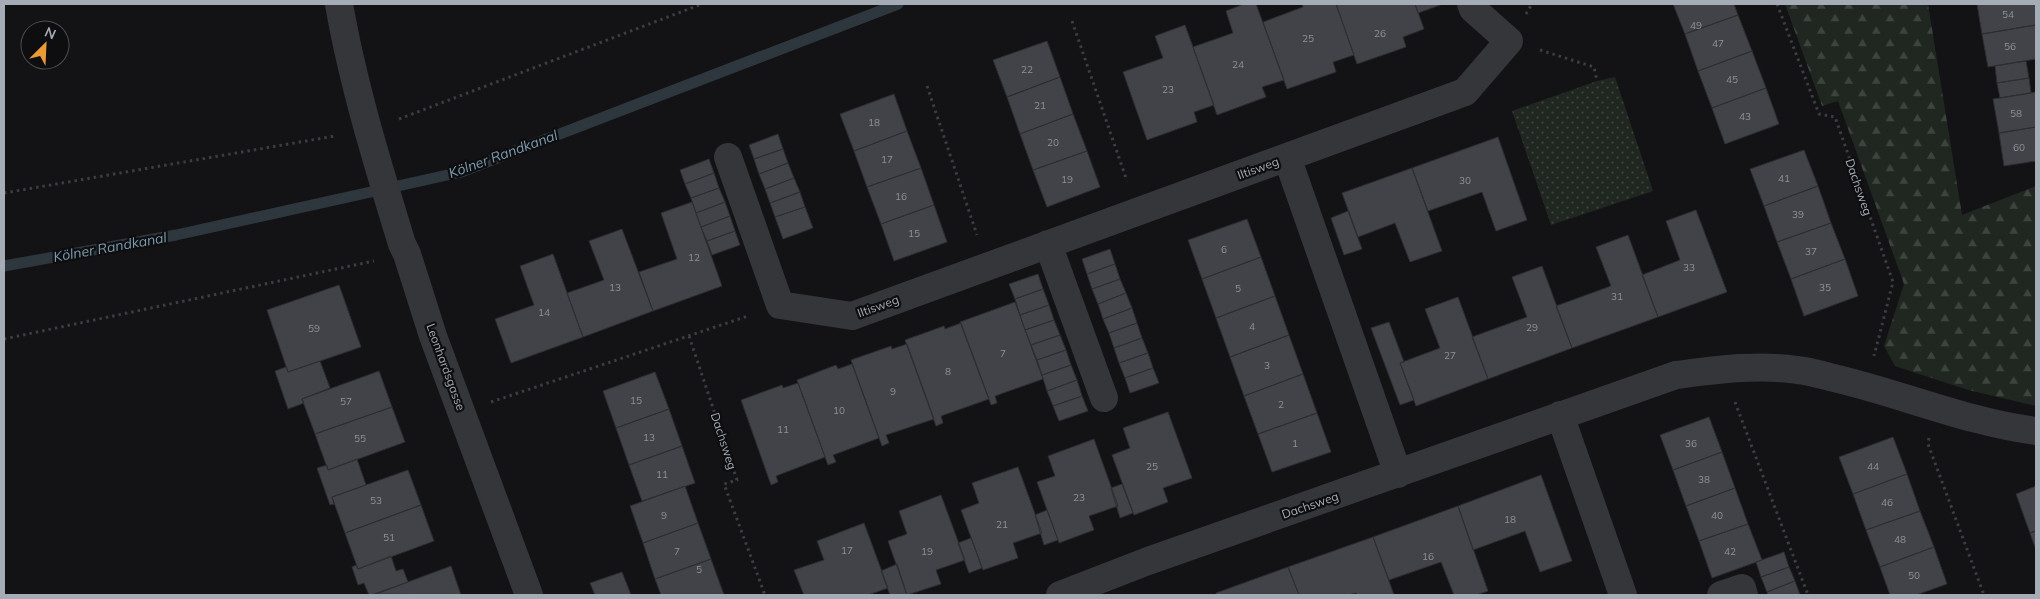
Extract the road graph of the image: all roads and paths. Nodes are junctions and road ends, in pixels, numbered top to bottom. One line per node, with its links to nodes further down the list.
1 (339, 4): 9 (street, Leonhardsgasse)
2 (702, 4): 9 (path)
3 (1471, 4): 6 (street)
4 (1777, 4): 21 (path, Dachsweg)
5 (1072, 21): 13 (path)
6 (1509, 41): 7 (path); 11 (street, Iltisweg)
7 (1598, 81)
8 (927, 86): 16 (path)
9 (369, 133): 12 (path); 15 (street, Leonhardsgasse)
10 (728, 156): 17 (street)
11 (1287, 157): 13 (street, Iltisweg); 27 (street, Iltisweg)
12 (4, 193)
13 (1138, 212): 14 (street, Iltisweg)
14 (1048, 244): 16 (street, Iltisweg); 22 (street)
15 (404, 249): 19 (path); 24 (street, Leonhardsgasse)
16 (987, 266): 17 (street, Iltisweg)
17 (780, 305): 18 (path)
18 (689, 336): 24 (path); 29 (path, Dachsweg)
19 (4, 339)
20 (1723, 369): 21 (street, Dachsweg); 25 (street, Dachsweg); 34 (path)
21 (1866, 386): 23 (street, Dachsweg)
22 (1104, 398)
23 (1932, 406): 26 (street, Dachsweg); 35 (path)
24 (462, 412): 28 (street, Leonhardsgasse)
25 (1560, 415): 27 (street, Dachsweg); 31 (street)
26 (2036, 431)
27 (1398, 474): 30 (street, Dachsweg)
28 (529, 595)
29 (765, 595)
30 (1060, 595)
31 (1623, 595)
32 (1721, 595): 33 (street)
33 (1744, 595)
34 (1808, 595)
35 (1984, 595)

